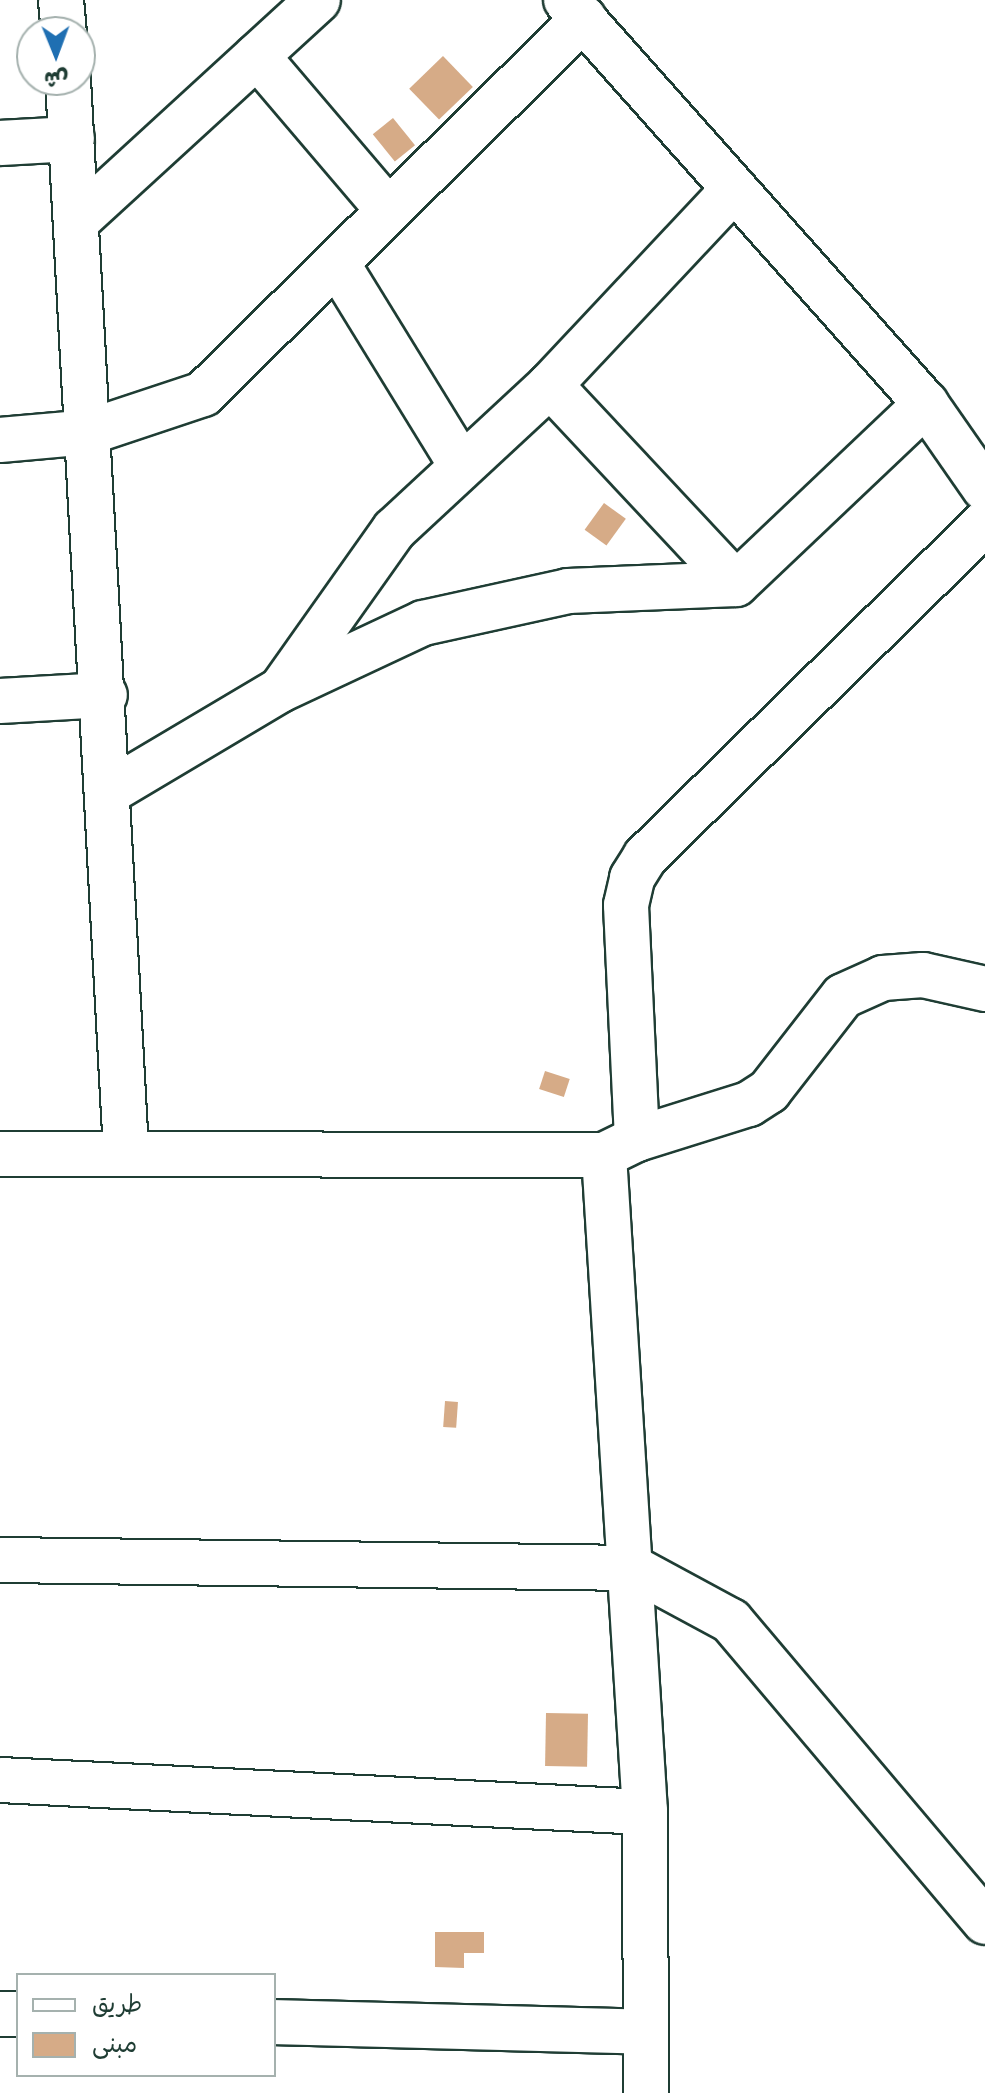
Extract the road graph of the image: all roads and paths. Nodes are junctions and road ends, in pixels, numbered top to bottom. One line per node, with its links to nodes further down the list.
1 (318, 0): 3 (street)
2 (575, 9): 7 (street); 8 (street)
3 (257, 56): 8 (street); 9 (street)
4 (69, 96): 5 (street)
5 (72, 139): 6 (street); 9 (street)
6 (0, 143)
7 (734, 189): 11 (street); 12 (street)
8 (387, 209): 10 (street)
9 (79, 219): 13 (street)
10 (338, 265): 13 (street); 15 (street)
11 (550, 385): 15 (street); 18 (street)
12 (926, 404): 16 (street); 18 (street)
13 (89, 432): 14 (street); 20 (street)
14 (0, 440)
15 (461, 465): 19 (street)
16 (985, 489)
17 (985, 523): 24 (street)
18 (736, 584): 19 (street)
19 (280, 690): 22 (street)
20 (105, 695): 21 (street); 22 (street)
21 (0, 701)
22 (110, 791): 25 (street)
23 (985, 989): 24 (street)
24 (620, 1147): 25 (street); 28 (street)
25 (126, 1151): 26 (street)
26 (0, 1154)
27 (0, 1560): 28 (street)
28 (633, 1568): 30 (street); 31 (street)
29 (0, 1780): 30 (street)
30 (645, 1812): 33 (street)
31 (985, 1922)
32 (276, 2022): 33 (street)
33 (644, 2032): 34 (street)
34 (646, 2093)

